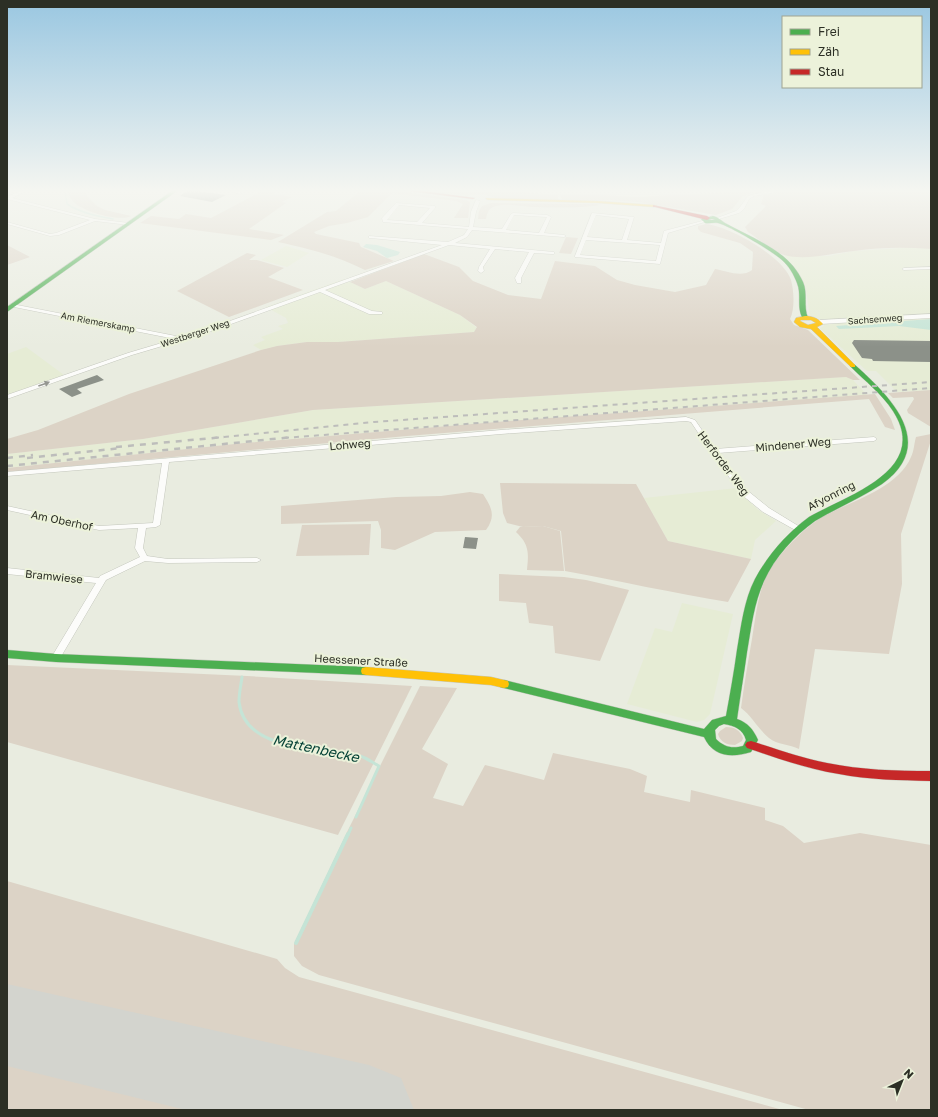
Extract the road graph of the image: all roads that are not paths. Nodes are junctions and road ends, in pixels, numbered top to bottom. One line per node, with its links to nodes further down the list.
1 (102, 243): 18 (street)
2 (437, 243): 6 (street)
3 (582, 243): 7 (street)
4 (651, 243): 7 (street)
5 (761, 243): 21 (street, Afyonring)
6 (446, 244): 8 (street); 17 (street, Westberger Weg)
7 (662, 244)
8 (492, 248): 9 (street); 14 (street)
9 (532, 252): 10 (street); 16 (street)
10 (552, 253)
11 (919, 268): 12 (street); 13 (street); 15 (street)
12 (931, 268)
13 (904, 269)
14 (481, 271)
15 (931, 273)
16 (519, 282)
17 (320, 290): 19 (street); 22 (street, Westberger Weg)
18 (11, 308): 22 (street, Am Riemerskamp)
19 (380, 313)
20 (931, 316): 21 (street, Sachsenweg)
21 (816, 325): 31 (street, Afyonring)
22 (182, 338): 23 (street, Westberger Weg, one-way to 22)
23 (7, 397)
24 (693, 421): 26 (street, Herforder Weg); 27 (street, Lohweg)
25 (874, 439): 26 (street, Mindener Weg)
26 (713, 451): 31 (street, Herforder Weg)
27 (166, 460): 28 (street, Lohweg); 30 (street, Am Oberhof)
28 (7, 474)
29 (7, 508): 30 (street, Am Oberhof)
30 (142, 526): 32 (street)
31 (797, 529): 38 (street, Afyonring)
32 (144, 558): 33 (street); 35 (street)
33 (257, 560)
34 (7, 571): 35 (street, Bramwiese)
35 (101, 580): 37 (street)
36 (7, 654): 37 (street, Heessener Straße)
37 (56, 658): 39 (street, Heessener Straße)
38 (731, 721): 39 (street); 40 (street)
39 (708, 734): 40 (street)
40 (751, 745): 41 (street)
41 (931, 776)

